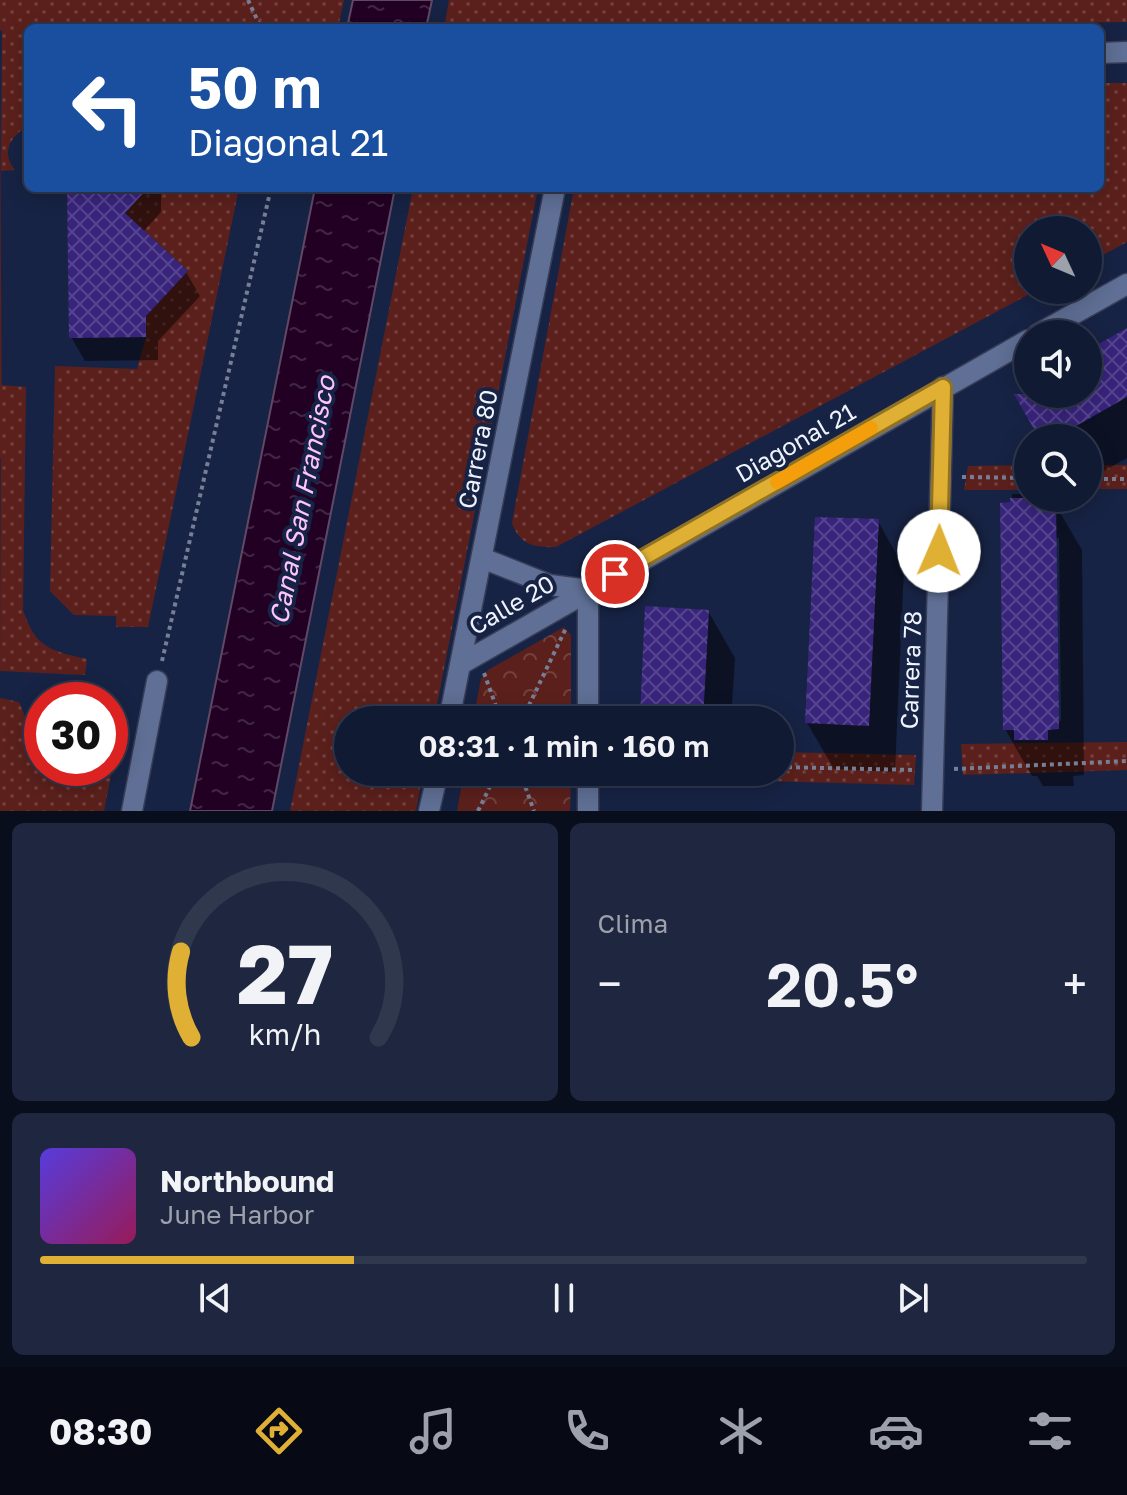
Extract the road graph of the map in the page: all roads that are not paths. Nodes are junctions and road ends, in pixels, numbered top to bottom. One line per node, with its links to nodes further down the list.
1 (1127, 52): 2 (street)
2 (1104, 53)
3 (554, 192): 8 (street, Carrera 80)
4 (1127, 284): 5 (street)
5 (1063, 320)
6 (1014, 348): 7 (street, Diagonal 21)
7 (943, 387): 9 (street, Diagonal 21); 19 (street, Carrera 78)
8 (482, 558): 9 (street); 10 (street, Carrera 80)
9 (588, 590): 10 (street, Calle 20); 13 (street)
10 (461, 664): 12 (street, Carrera 80)
11 (157, 681): 16 (street)
12 (452, 706)
13 (588, 706)
14 (435, 786): 17 (street)
15 (588, 786): 18 (street)
16 (132, 811)
17 (429, 811)
18 (588, 811)
19 (932, 811)

